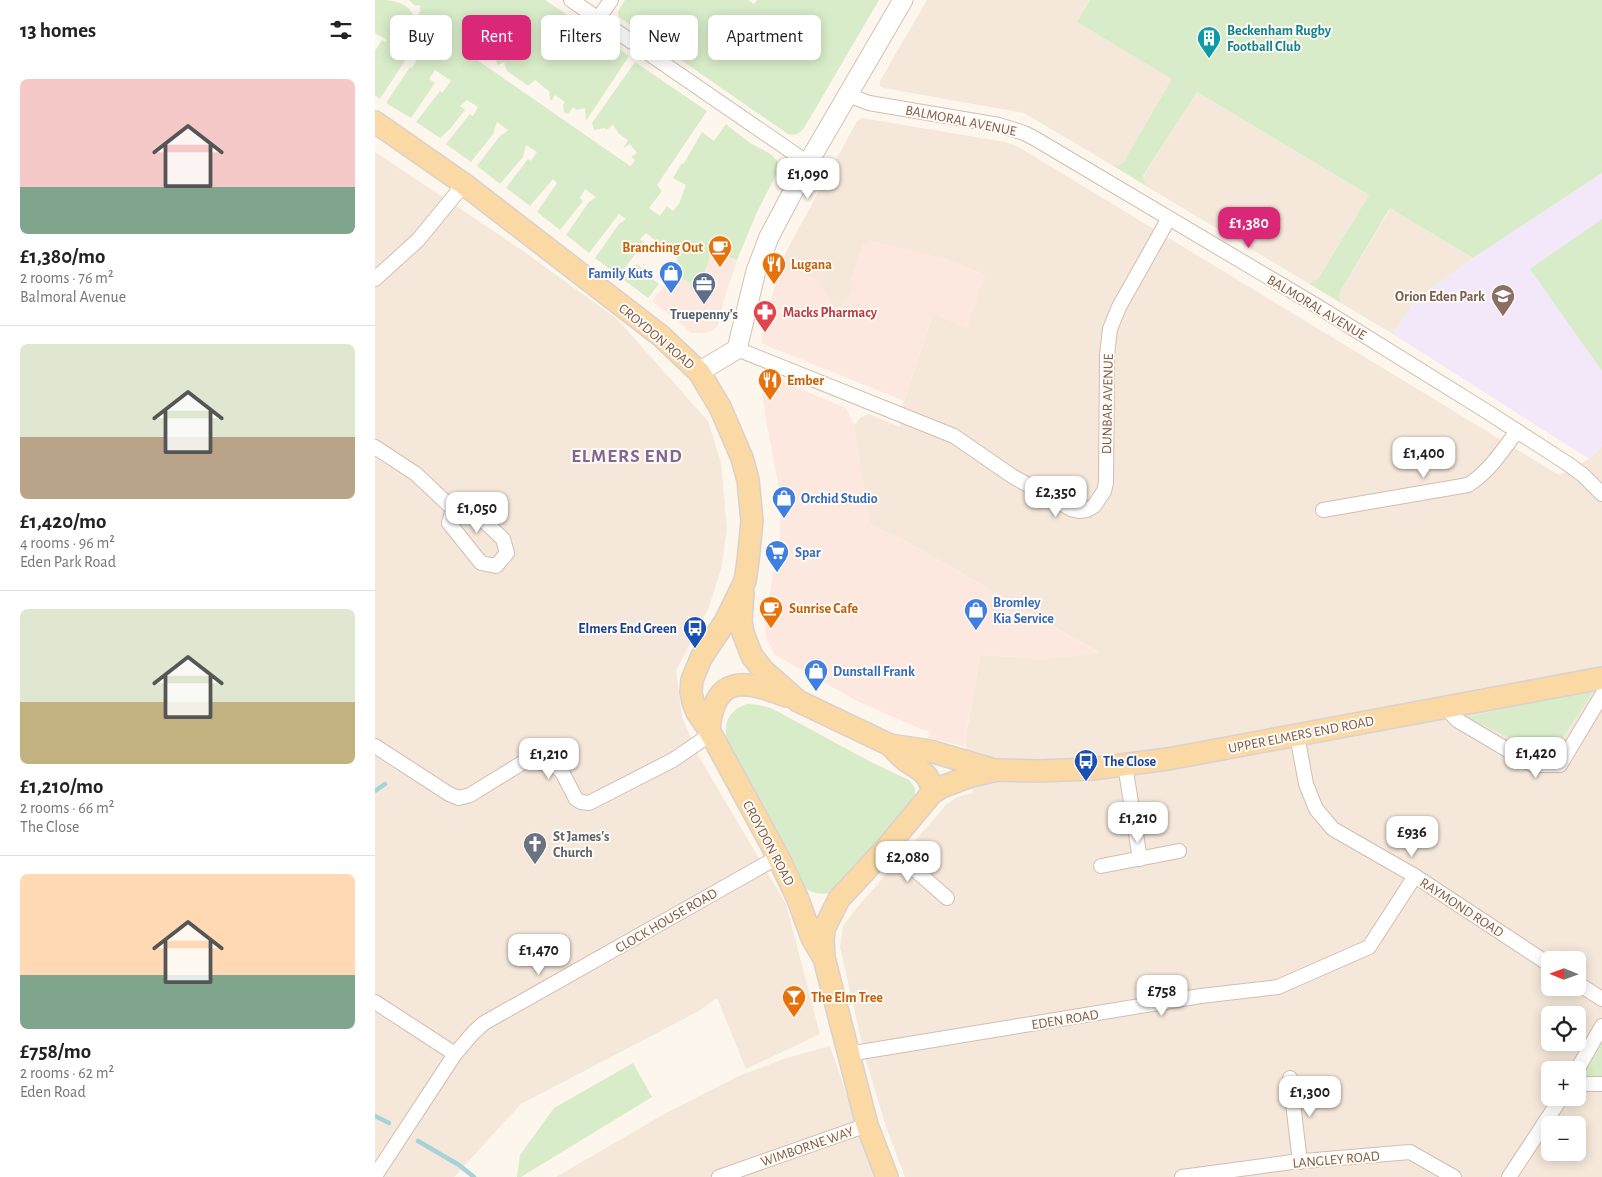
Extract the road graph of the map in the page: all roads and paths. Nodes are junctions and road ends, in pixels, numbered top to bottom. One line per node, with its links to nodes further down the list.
1 (571, 0): 4 (street)
2 (611, 0): 5 (street)
3 (903, 0): 7 (street)
4 (592, 15)
5 (601, 15)
6 (620, 34): 9 (street)
7 (848, 94): 9 (street); 11 (street, BALMORAL AVENUE)
8 (375, 122): 10 (main road, CROYDON ROAD)
9 (808, 163): 13 (street)
10 (464, 184): 12 (street); 14 (main road, CROYDON ROAD)
11 (1169, 218): 13 (street, DUNBAR AVENUE); 15 (street, BALMORAL AVENUE)
12 (375, 279)
13 (737, 349): 14 (street)
14 (699, 372): 20 (main road, CROYDON ROAD)
15 (1517, 432): 17 (street, BALMORAL AVENUE); 19 (street)
16 (375, 447): 18 (street)
17 (1602, 494)
18 (453, 509): 18 (street)
19 (1323, 510)
20 (745, 581): 23 (main road); 25 (main road, CROYDON ROAD)
21 (1602, 678): 24 (main road, UPPER ELMERS END ROAD)
22 (1602, 695): 24 (street)
23 (798, 701): 25 (main road); 28 (main road)
24 (1445, 707): 26 (main road, UPPER ELMERS END ROAD)
25 (710, 732): 27 (street); 34 (main road, CROYDON ROAD)
26 (1297, 735): 29 (main road, UPPER ELMERS END ROAD); 37 (street, RAYMOND ROAD)
27 (375, 746)
28 (925, 759): 30 (main road); 31 (main road)
29 (1125, 765): 30 (main road, UPPER ELMERS END ROAD); 35 (street)
30 (997, 770): 31 (main road)
31 (932, 794): 32 (main road, CROYDON ROAD)
32 (888, 846): 39 (street); 40 (main road, CROYDON ROAD)
33 (1179, 851): 35 (street)
34 (778, 857): 38 (main road, CROYDON ROAD); 47 (street, CLOCK HOUSE ROAD)
35 (1141, 858): 36 (street)
36 (1101, 866)
37 (1415, 876): 42 (street, RAYMOND ROAD); 48 (street, EDEN ROAD)
38 (797, 897): 40 (main road); 41 (main road, CROYDON ROAD)
39 (947, 898)
40 (839, 899): 41 (main road, CROYDON ROAD)
41 (824, 958): 48 (main road, CROYDON ROAD)
42 (1541, 959)
43 (1586, 989): 44 (street)
44 (1602, 999)
45 (375, 1002): 47 (street)
46 (1602, 1026): 49 (street)
47 (455, 1054): 56 (street, CLOCK HOUSE ROAD)
48 (848, 1054): 54 (main road, CROYDON ROAD)
49 (1582, 1061)
50 (1290, 1078): 55 (street)
51 (1586, 1084): 52 (street)
52 (1602, 1084)
53 (1556, 1106): 61 (street)
54 (867, 1125): 57 (street, WIMBORNE WAY); 58 (main road, CROYDON ROAD)
55 (1300, 1162): 59 (street, LANGLEY ROAD); 60 (street, LANGLEY ROAD)
56 (375, 1176)
57 (719, 1177)
58 (887, 1177)
59 (1182, 1177)
60 (1454, 1177)
61 (1509, 1177)

